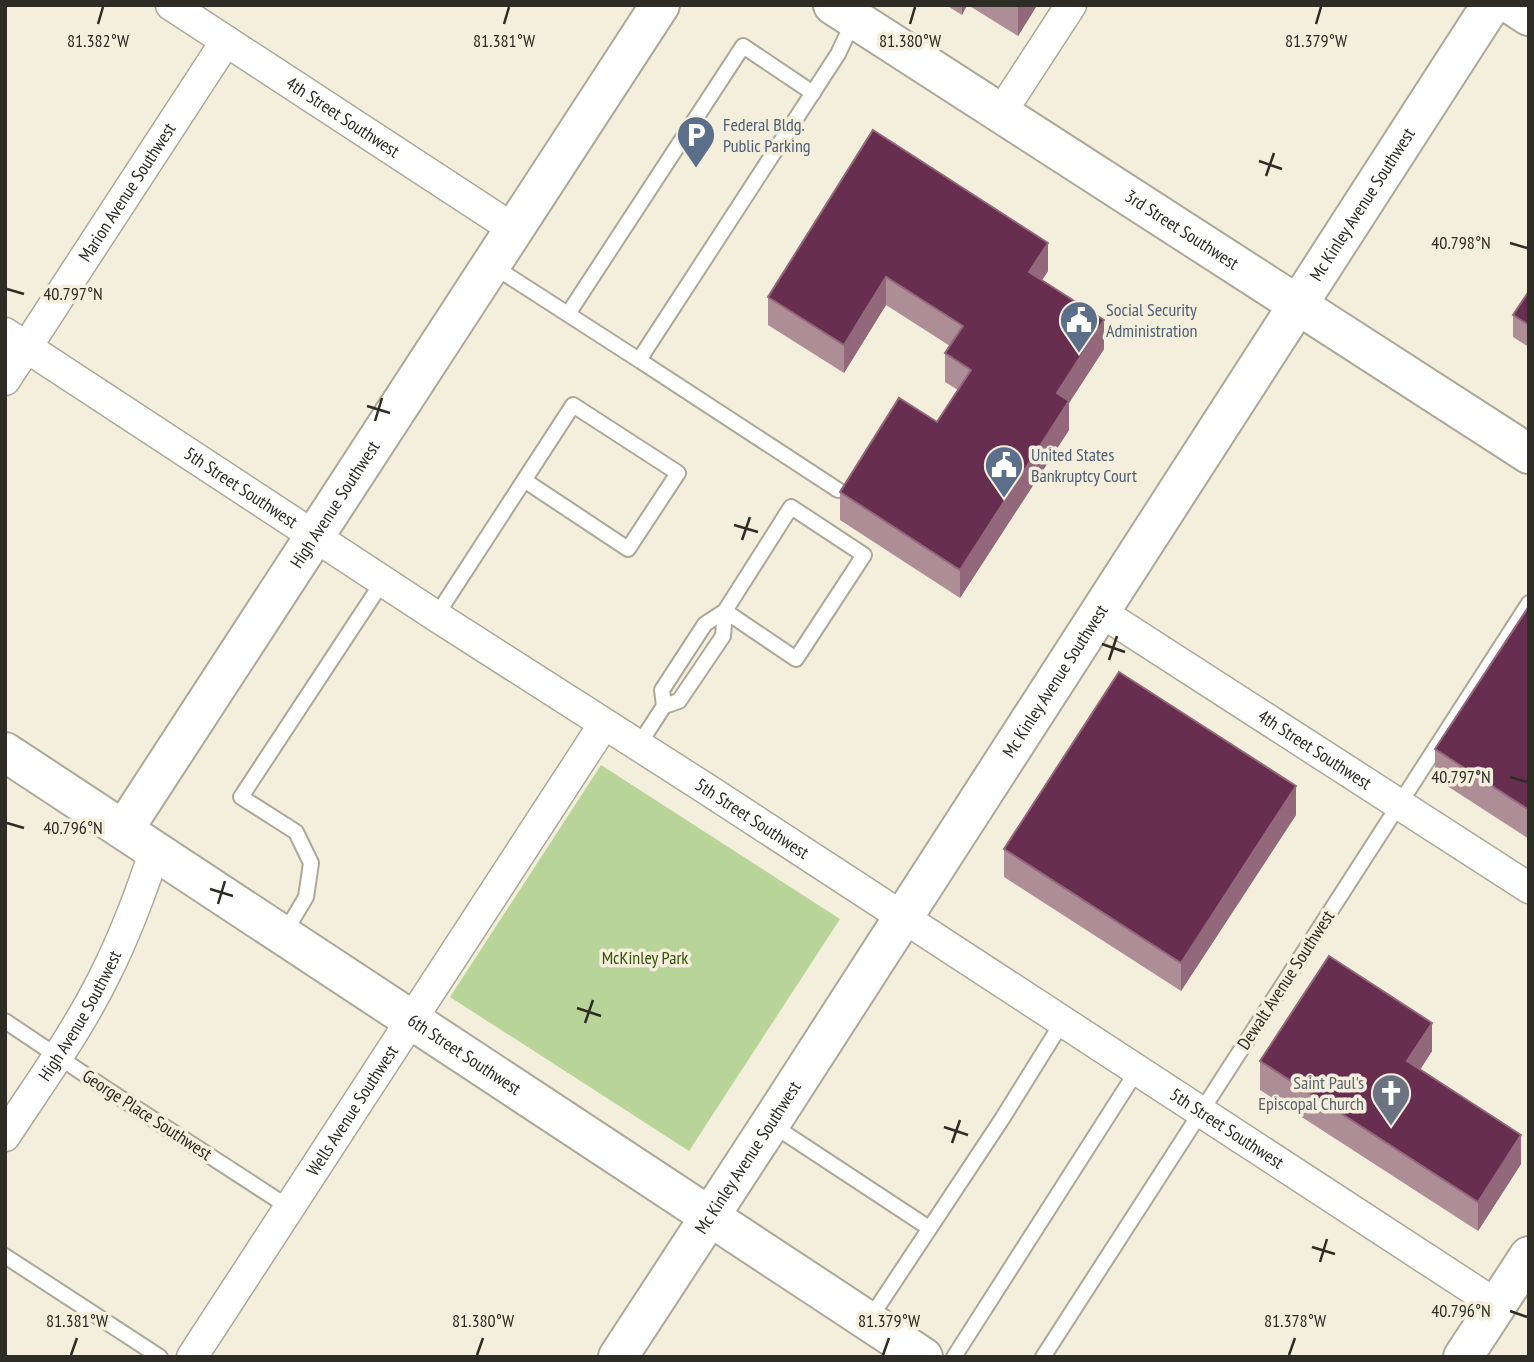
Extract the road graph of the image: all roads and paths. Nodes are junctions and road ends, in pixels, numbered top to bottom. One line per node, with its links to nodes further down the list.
1 (171, 5): 8 (street, 4th Street Southwest)
2 (660, 5): 11 (street, High Avenue Southwest)
3 (1071, 5): 10 (street)
4 (1491, 5): 13 (street, Mc Kinley Avenue Southwest)
5 (1512, 5): 7 (street)
6 (850, 10): 9 (lane); 10 (street, 3rd Street Southwest)
7 (1529, 16)
8 (226, 41): 11 (street, 4th Street Southwest); 15 (street, Marion Avenue Southwest)
9 (813, 93): 14 (lane); 16 (lane)
10 (1000, 114): 13 (street, 3rd Street Southwest)
11 (515, 230): 12 (street, High Avenue Southwest)
12 (492, 265): 14 (lane); 21 (street, High Avenue Southwest)
13 (1298, 306): 18 (street, 3rd Street Southwest); 25 (street, Mc Kinley Avenue Southwest)
14 (568, 314): 16 (lane)
15 (16, 340): 17 (street, Marion Avenue Southwest); 21 (street, 5th Street Southwest)
16 (639, 360): 20 (lane)
17 (5, 380)
18 (1529, 454)
19 (524, 481): 19 (lane); 26 (lane)
20 (838, 490)
21 (315, 537): 22 (street, 5th Street Southwest); 32 (street, High Avenue Southwest)
22 (383, 581): 26 (street, 5th Street Southwest); 35 (lane)
23 (1529, 603): 31 (lane, Dewalt Avenue Southwest)
24 (725, 611): 24 (lane); 27 (lane); 27 (lane)
25 (1101, 612): 31 (street, 4th Street Southwest); 34 (street, Mc Kinley Avenue Southwest)
26 (436, 616): 28 (street, 5th Street Southwest)
27 (664, 706): 29 (lane)
28 (604, 724): 29 (street, 5th Street Southwest); 36 (street, Wells Avenue Southwest)
29 (638, 746): 34 (street, 5th Street Southwest)
30 (5, 752): 32 (street, 6th Street Southwest)
31 (1398, 804): 33 (street, 4th Street Southwest); 41 (lane, Dewalt Avenue Southwest)
32 (140, 840): 35 (street, 6th Street Southwest); 39 (street, High Avenue Southwest)
33 (1529, 888)
34 (903, 918): 38 (street, 5th Street Southwest); 42 (street, Mc Kinley Avenue Southwest)
35 (284, 935): 36 (street, 6th Street Southwest)
36 (412, 1020): 44 (street, Wells Avenue Southwest); 45 (street, 6th Street Southwest)
37 (5, 1021): 39 (lane, George Place Southwest)
38 (1063, 1021): 40 (street, 5th Street Southwest); 46 (lane)
39 (57, 1055): 43 (street, High Avenue Southwest); 44 (lane, George Place Southwest)
40 (1138, 1069): 41 (street, 5th Street Southwest); 55 (lane)
41 (1202, 1111): 49 (street, 5th Street Southwest); 56 (lane, Dewalt Avenue Southwest)
42 (770, 1124): 45 (street, Mc Kinley Avenue Southwest); 46 (lane)
43 (5, 1136)
44 (290, 1208): 52 (street, Wells Avenue Southwest)
45 (710, 1217): 50 (street, 6th Street Southwest); 53 (street, Mc Kinley Avenue Southwest)
46 (929, 1228): 50 (lane)
47 (5, 1256): 51 (lane)
48 (1529, 1256): 49 (street)
49 (1497, 1305): 57 (street)
50 (869, 1321): 54 (street, 6th Street Southwest)
51 (159, 1357)
52 (192, 1357)
53 (618, 1357)
54 (923, 1357)
55 (954, 1357)
56 (1043, 1357)
57 (1464, 1357)

